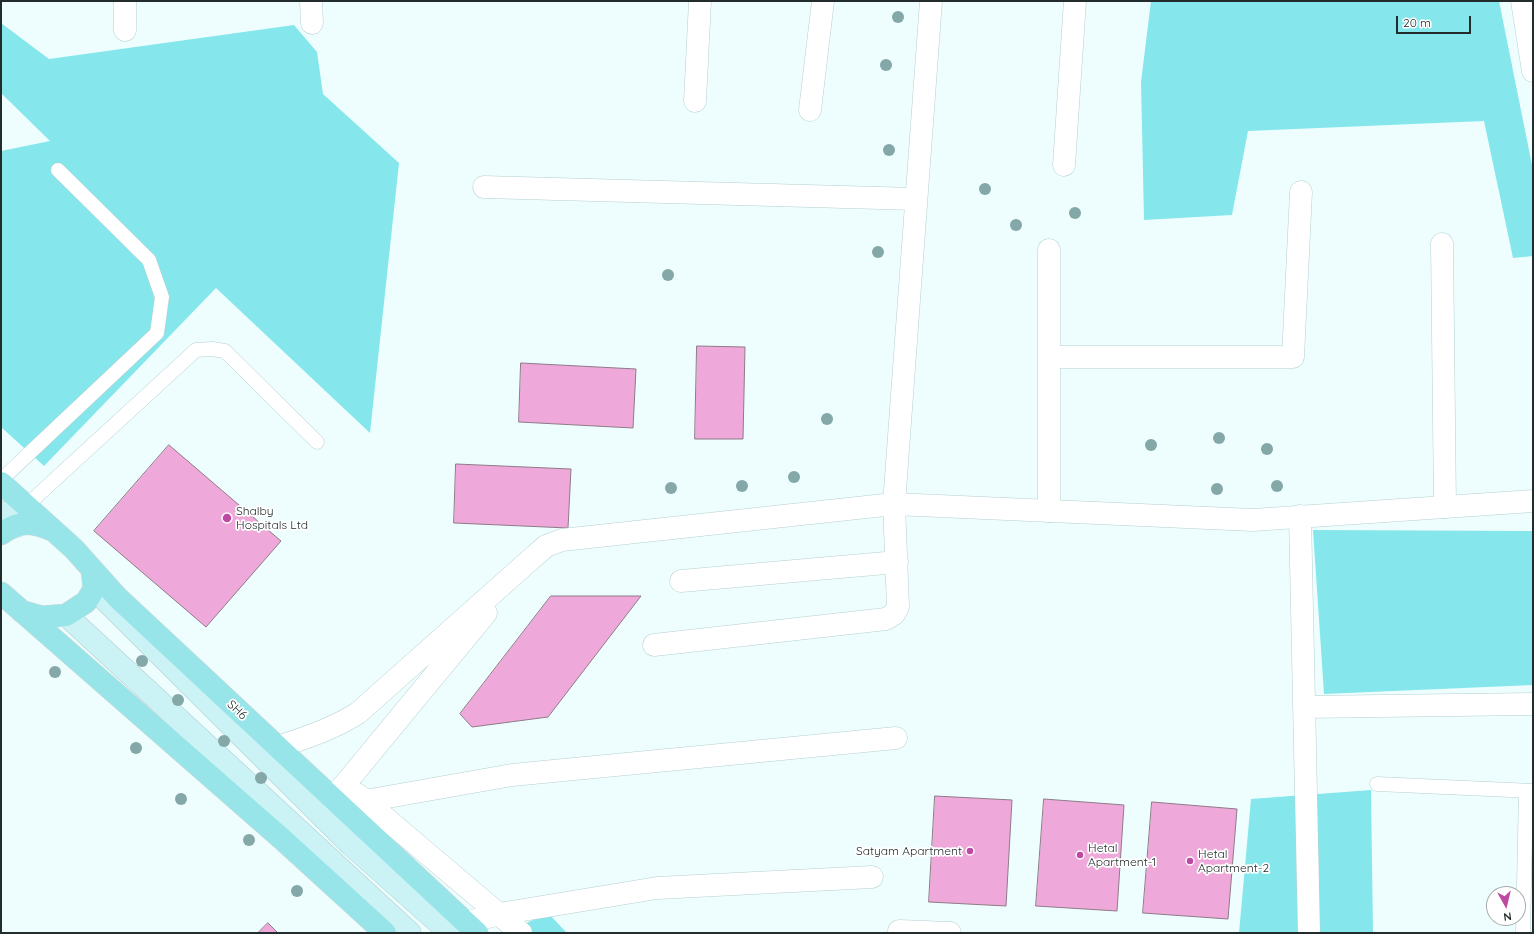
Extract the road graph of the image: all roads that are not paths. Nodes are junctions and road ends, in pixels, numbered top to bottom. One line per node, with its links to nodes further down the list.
1 (125, 1): 9 (street)
2 (311, 1): 8 (street)
3 (700, 1): 11 (street)
4 (823, 1): 12 (street)
5 (931, 1): 17 (street)
6 (1075, 1): 13 (street)
7 (1522, 1): 10 (street)
8 (312, 22)
9 (125, 30)
10 (1533, 71)
11 (695, 101)
12 (810, 110)
13 (1064, 165)
14 (58, 170): 22 (lane)
15 (484, 187): 17 (street)
16 (1301, 192): 20 (street)
17 (916, 199): 25 (street)
18 (1442, 244): 27 (street)
19 (1049, 250): 20 (street)
20 (1049, 357): 28 (street)
21 (317, 442): 26 (lane)
22 (1, 480)
23 (1, 483): 26 (main road, SH6)
24 (1533, 501): 27 (street)
25 (894, 504): 28 (street); 33 (street); 34 (street)
26 (26, 506): 32 (main road, SH6)
27 (1445, 506): 30 (street)
28 (1049, 511): 30 (street)
29 (1, 512): 31 (main road)
30 (1300, 516): 41 (street)
31 (9, 530): 32 (main road)
32 (55, 532): 35 (main road, SH6)
33 (530, 560): 43 (street); 45 (street)
34 (897, 562): 36 (street); 39 (street)
35 (93, 579): 38 (main road); 43 (main road, SH6); 50 (main road)
36 (681, 581)
37 (8, 603): 38 (main road); 51 (main road)
38 (66, 615): 53 (main road)
39 (654, 645)
40 (1533, 704): 41 (street)
41 (1304, 707): 56 (street)
42 (896, 738): 47 (street)
43 (278, 747): 45 (main road, SH6)
44 (1377, 784): 46 (lane)
45 (338, 791): 47 (street); 50 (main road, SH6)
46 (1529, 791): 57 (lane)
47 (364, 801): 49 (street)
48 (872, 877): 49 (street)
49 (499, 914): 50 (street); 54 (street)
50 (464, 930)
51 (380, 931)
52 (900, 931): 55 (street)
53 (410, 933)
54 (521, 933)
55 (950, 933)
56 (1309, 933)
57 (1523, 933)

